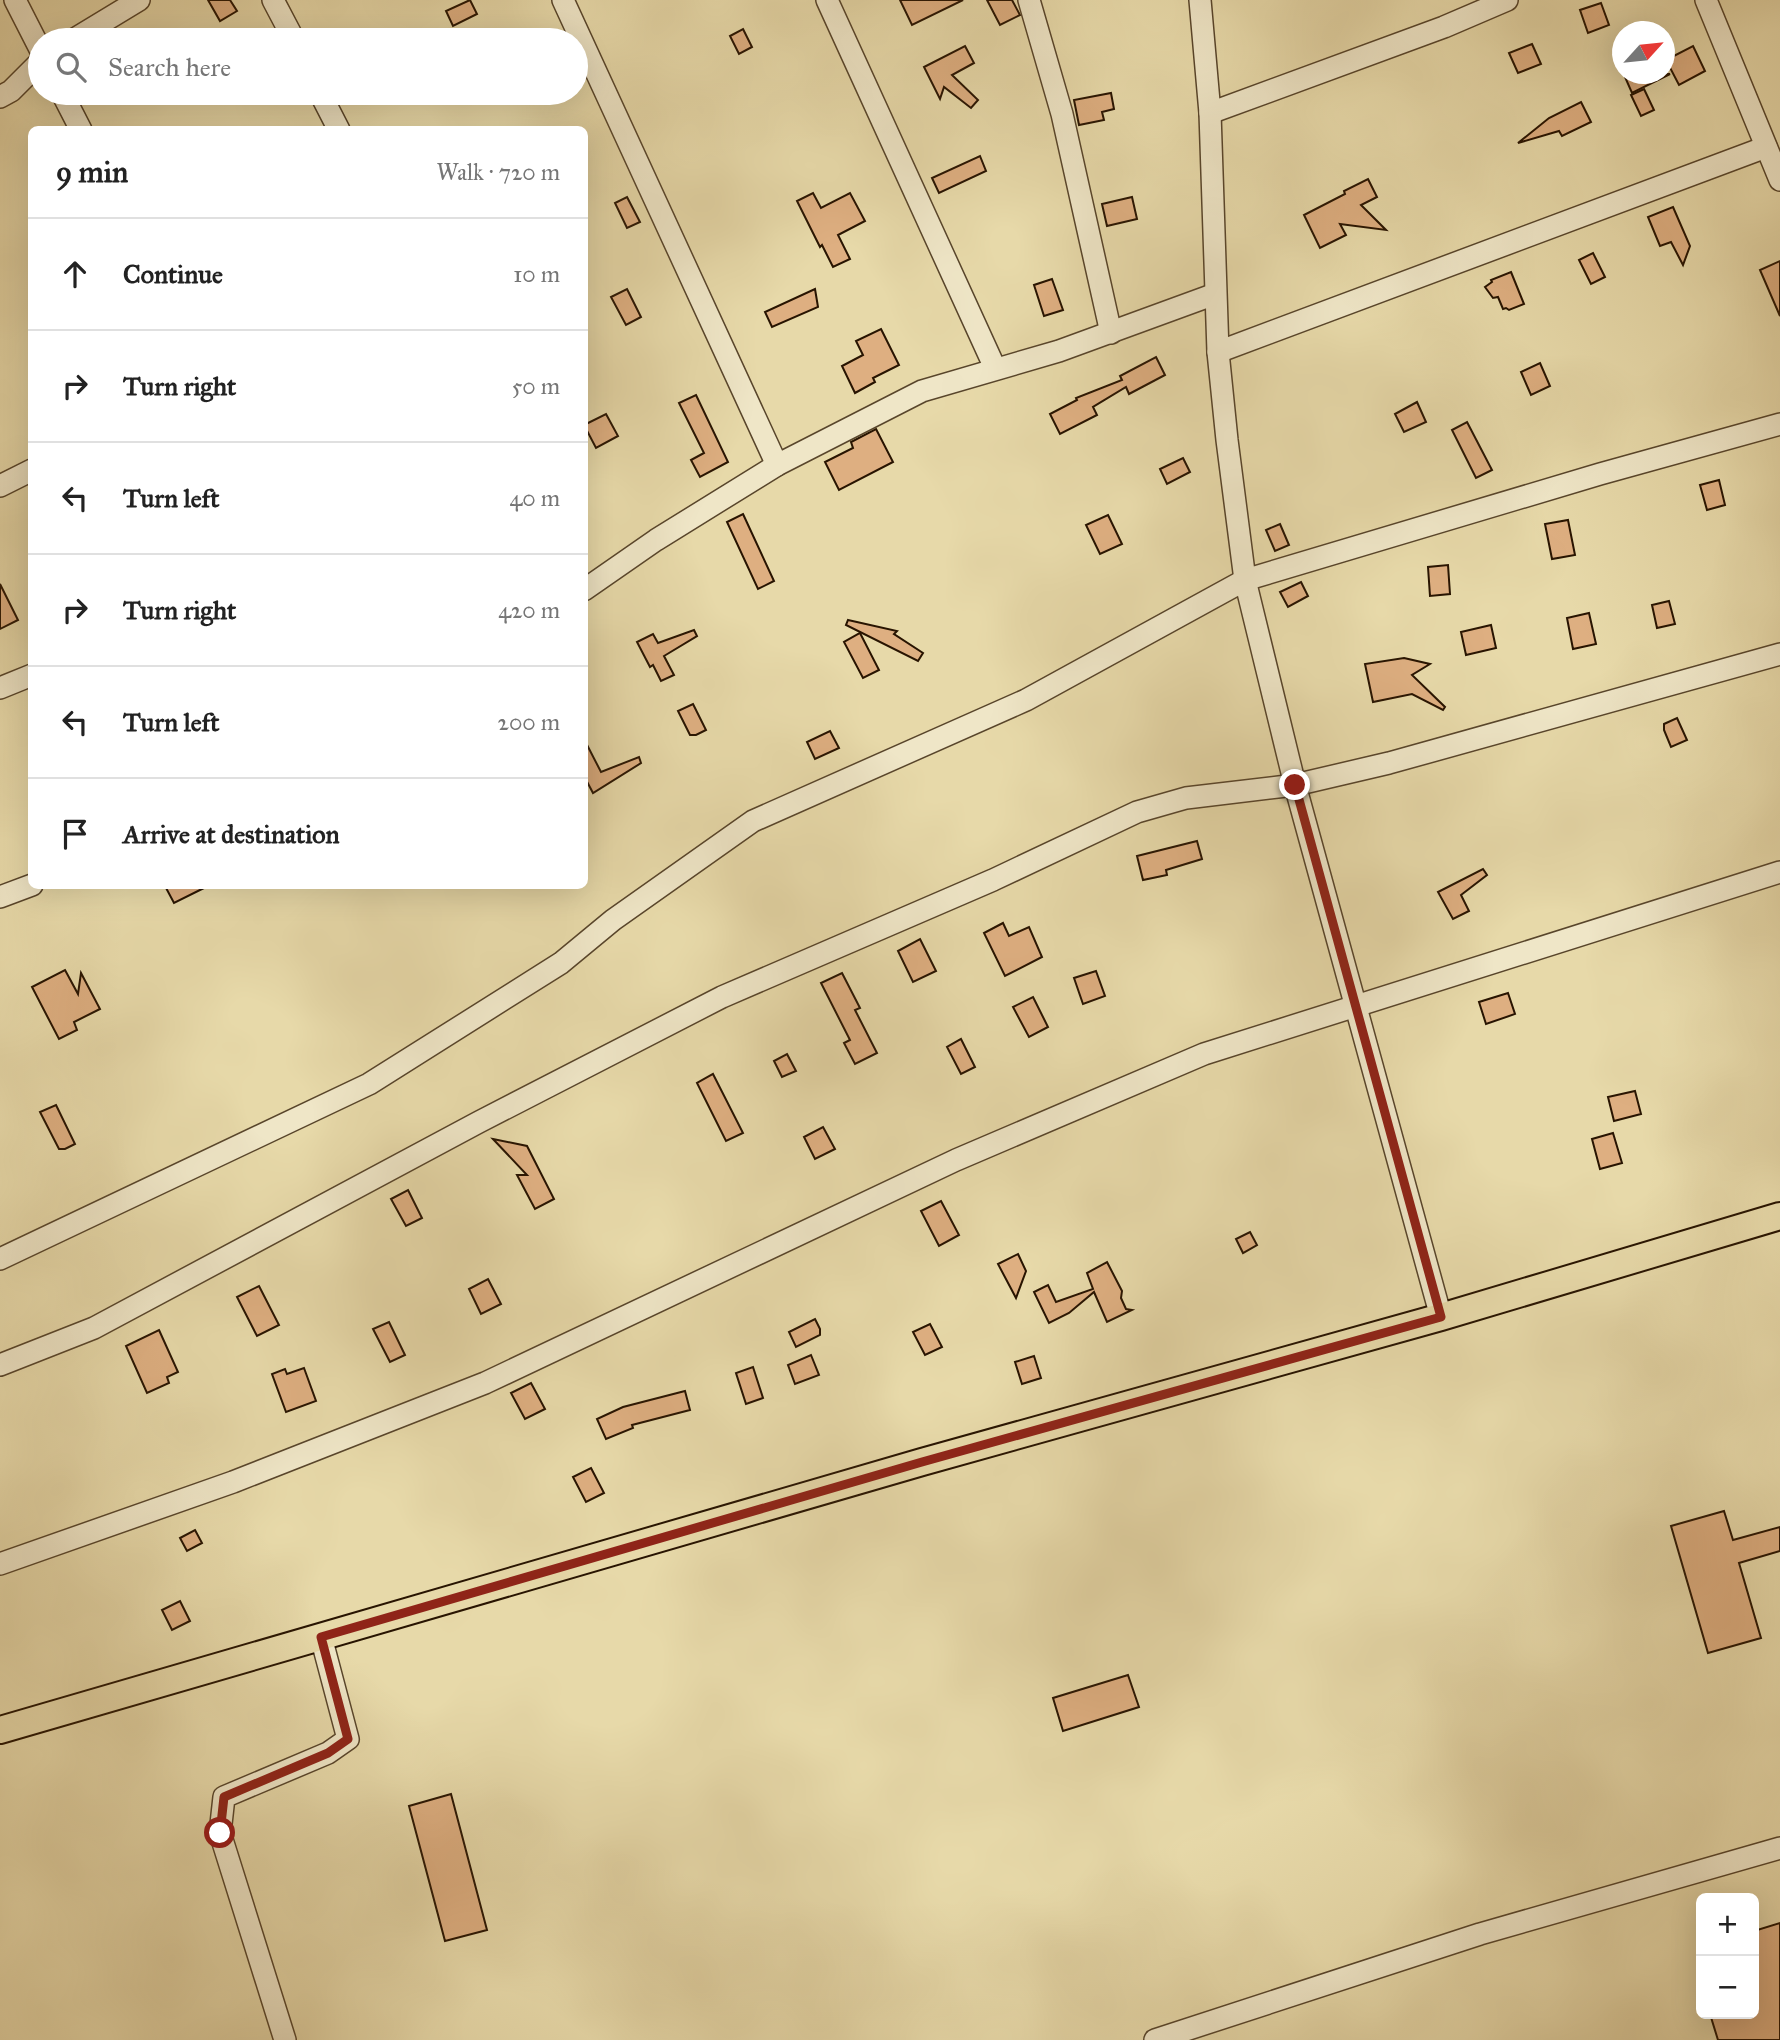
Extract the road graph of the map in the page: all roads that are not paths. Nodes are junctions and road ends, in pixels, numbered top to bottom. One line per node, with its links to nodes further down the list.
1 (15, 0): 10 (street)
2 (139, 0): 11 (street)
3 (273, 0): 12 (street)
4 (563, 0): 13 (street)
5 (827, 0): 27 (street)
6 (1029, 0): 25 (street)
7 (1200, 0): 19 (street)
8 (1507, 0): 19 (street)
9 (1706, 0): 22 (street)
10 (29, 28)
11 (94, 28)
12 (288, 28)
13 (576, 28)
14 (588, 54): 29 (street)
15 (28, 74): 16 (street)
16 (0, 97)
17 (68, 105): 20 (street)
18 (326, 105): 21 (street)
19 (1210, 113): 24 (street)
20 (79, 126)
21 (337, 126)
22 (1766, 147): 23 (street); 26 (street)
23 (1780, 180)
24 (1215, 295): 25 (street); 26 (street)
25 (1111, 333): 27 (street)
26 (1218, 352): 32 (street)
27 (995, 368): 29 (street)
28 (1780, 424): 32 (street)
29 (777, 465): 33 (street)
30 (28, 472): 31 (street)
31 (0, 486)
32 (1245, 580): 37 (street); 43 (street)
33 (588, 587)
34 (1780, 654): 37 (street)
35 (28, 677): 36 (street)
36 (0, 688)
37 (1295, 785): 41 (street); 45 (street)
38 (1780, 872): 41 (street)
39 (28, 886): 40 (street)
40 (0, 897)
41 (1356, 1007): 44 (street); 46 (street)
42 (1780, 1216): 44 (main road)
43 (0, 1259)
44 (1441, 1317): 47 (main road)
45 (0, 1365)
46 (0, 1564)
47 (321, 1637): 48 (main road); 50 (street)
48 (0, 1730)
49 (1780, 1848): 51 (street)
50 (285, 2040)
51 (1155, 2040)

